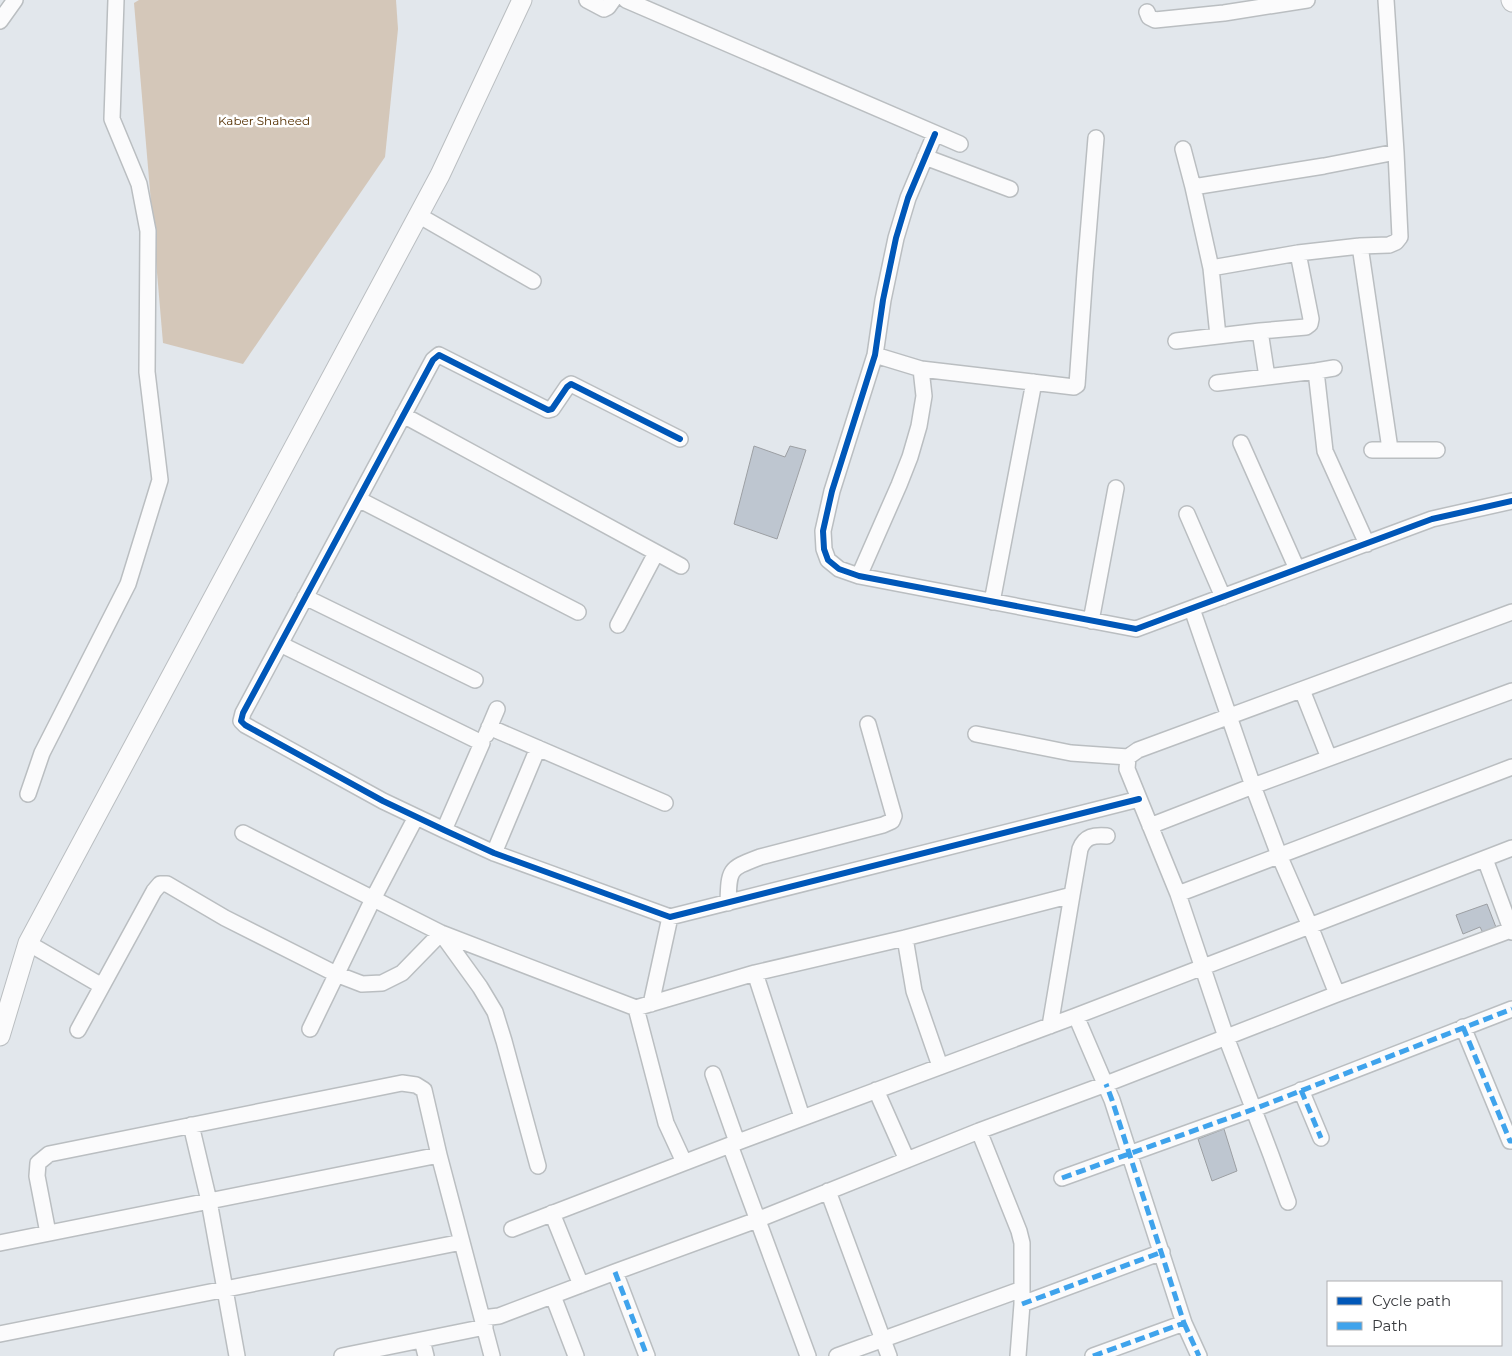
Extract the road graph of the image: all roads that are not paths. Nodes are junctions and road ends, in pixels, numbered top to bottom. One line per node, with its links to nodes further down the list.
1 (15, 0): 11 (street)
2 (116, 0): 73 (street)
3 (522, 0): 20 (street)
4 (587, 0): 5 (street)
5 (613, 0)
6 (626, 0): 12 (street)
7 (1307, 0): 9 (street)
8 (1386, 0): 16 (street)
9 (1223, 7): 10 (street)
10 (1146, 12)
11 (0, 21)
12 (935, 134): 14 (street); 17 (street)
13 (1096, 138): 33 (street)
14 (960, 144)
15 (1183, 149): 18 (street)
16 (1396, 152): 18 (street); 21 (street)
17 (925, 157): 19 (street); 28 (street)
18 (1193, 187): 23 (street)
19 (1010, 189)
20 (418, 215): 24 (street); 94 (street)
21 (1360, 246): 22 (street); 38 (street)
22 (1298, 253): 23 (street); 25 (street)
23 (1211, 268): 26 (street)
24 (533, 281)
25 (1260, 332): 26 (street); 32 (street)
26 (1218, 336): 27 (street)
27 (1176, 340)
28 (875, 355): 30 (street); 49 (street)
29 (1334, 368): 31 (street)
30 (921, 369): 33 (street); 49 (street)
31 (1316, 371): 32 (street); 45 (street)
32 (1267, 377): 34 (street)
33 (1034, 382): 52 (street)
34 (1217, 383)
35 (403, 415): 36 (street); 42 (street); 46 (street)
36 (680, 439)
37 (1241, 443): 48 (street)
38 (1390, 449): 39 (street); 40 (street)
39 (1372, 450)
40 (1437, 450)
41 (1116, 488): 56 (street)
42 (358, 499): 50 (street); 54 (street)
43 (1512, 502): 45 (street)
44 (1188, 514): 51 (street)
45 (1367, 544): 48 (street)
46 (656, 552): 47 (street); 57 (street)
47 (681, 566)
48 (1297, 570): 51 (street)
49 (859, 576): 52 (street)
50 (305, 597): 58 (street); 59 (street)
51 (1223, 597): 53 (street)
52 (992, 602): 56 (street)
53 (1192, 608): 56 (street); 63 (street)
54 (578, 612)
55 (1512, 612): 60 (street)
56 (1091, 621)
57 (618, 625)
58 (280, 644): 67 (street); 76 (street)
59 (475, 680)
60 (1302, 690): 63 (street); 70 (street)
61 (1512, 691): 70 (street)
62 (497, 709): 65 (street)
63 (1229, 717): 69 (street); 72 (street)
64 (868, 724): 88 (street)
65 (489, 727): 67 (street); 68 (street)
66 (976, 734): 69 (street)
67 (482, 743): 78 (street)
68 (538, 748): 75 (street); 82 (street)
69 (1128, 757): 74 (street)
70 (1329, 758): 72 (street)
71 (1512, 766): 83 (street)
72 (1253, 786): 77 (street); 83 (street)
73 (28, 794)
74 (1139, 799): 77 (street); 88 (street)
75 (666, 803)
76 (416, 817): 78 (street); 87 (street)
77 (1150, 826): 85 (street)
78 (444, 830): 82 (street)
79 (243, 833): 87 (street)
80 (1107, 836): 86 (street)
81 (1512, 848): 84 (street)
82 (494, 853): 89 (street)
83 (1279, 855): 85 (street); 90 (street)
84 (1485, 859): 90 (street); 91 (street)
85 (1178, 894): 95 (street)
86 (1072, 895): 93 (street); 104 (street)
87 (373, 899): 92 (street); 97 (street)
88 (728, 903): 89 (street)
89 (670, 917): 100 (street)
90 (1310, 926): 95 (street); 99 (street)
91 (1512, 931): 99 (street)
92 (442, 933): 97 (street); 101 (street); 126 (street)
93 (905, 938): 96 (street); 110 (street)
94 (28, 943): 98 (street); 108 (street)
95 (1202, 968): 103 (street); 109 (street)
96 (755, 973): 100 (street); 116 (street)
97 (336, 974): 98 (street); 106 (street)
98 (102, 986): 107 (street)
99 (1337, 994): 109 (street)
100 (651, 1004): 101 (street)
101 (636, 1008): 125 (street)
102 (1512, 1009): 105 (street)
103 (1076, 1016): 104 (street); 112 (street)
104 (1050, 1026): 110 (street)
105 (1463, 1028): 114 (street); 120 (street)
106 (310, 1029)
107 (78, 1030)
108 (0, 1036)
109 (1226, 1036): 112 (street); 115 (street)
110 (940, 1066): 113 (street)
111 (713, 1074): 121 (street)
112 (1106, 1084): 118 (street); 122 (street)
113 (876, 1090): 116 (street); 124 (street)
114 (1301, 1090): 115 (street); 119 (street)
115 (1254, 1109): 122 (street); 130 (street)
116 (802, 1117): 121 (street)
117 (191, 1125): 123 (street); 129 (street); 134 (street)
118 (979, 1131): 124 (street); 142 (street)
119 (1321, 1138)
120 (1511, 1143)
121 (734, 1144): 125 (street); 132 (street)
122 (1130, 1154): 127 (street); 137 (street)
123 (440, 1155): 129 (street); 135 (street)
124 (907, 1160): 128 (street)
125 (684, 1162): 131 (street)
126 (538, 1166)
127 (1062, 1178)
128 (828, 1191): 132 (street); 146 (street)
129 (208, 1201): 134 (street); 140 (street)
130 (1288, 1202)
131 (552, 1214): 133 (street); 139 (street)
132 (758, 1220): 138 (street); 155 (street)
133 (512, 1229)
134 (48, 1233): 136 (street)
135 (462, 1242): 140 (street); 143 (street)
136 (0, 1243)
137 (1162, 1252): 142 (street); 144 (street)
138 (615, 1272): 139 (street); 154 (street)
139 (581, 1285): 141 (street)
140 (224, 1290): 145 (street); 149 (street)
141 (552, 1296): 143 (street); 153 (street)
142 (1022, 1297): 146 (street); 158 (street)
143 (483, 1323): 147 (street); 152 (street)
144 (1184, 1323): 148 (street); 159 (street)
145 (0, 1334)
146 (883, 1339): 156 (street); 157 (street)
147 (422, 1340): 150 (street); 151 (street)
148 (1102, 1355)
149 (237, 1356)
150 (342, 1356)
151 (426, 1356)
152 (492, 1356)
153 (576, 1356)
154 (647, 1356)
155 (808, 1356)
156 (837, 1356)
157 (889, 1356)
158 (1018, 1356)
159 (1199, 1356)

